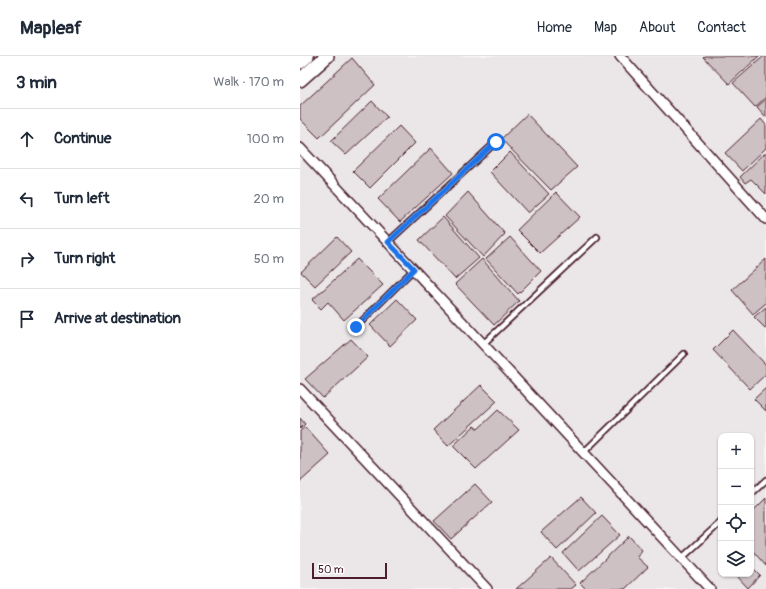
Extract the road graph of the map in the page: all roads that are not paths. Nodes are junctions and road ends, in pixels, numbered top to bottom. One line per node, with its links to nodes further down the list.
1 (307, 56): 4 (main road)
2 (327, 56): 5 (main road)
3 (620, 56): 8 (street)
4 (300, 62)
5 (300, 80)
6 (496, 142): 10 (lane)
7 (300, 148): 10 (street)
8 (766, 219)
9 (597, 237): 13 (lane)
10 (388, 242): 11 (street)
11 (414, 269): 12 (lane); 13 (street)
12 (356, 327)
13 (484, 344): 16 (street)
14 (684, 354): 16 (lane)
15 (300, 389): 21 (street)
16 (584, 452): 20 (street)
17 (766, 480): 18 (lane)
18 (754, 491)
19 (718, 525): 20 (lane)
20 (682, 558): 22 (street)
21 (487, 589)
22 (710, 589)

